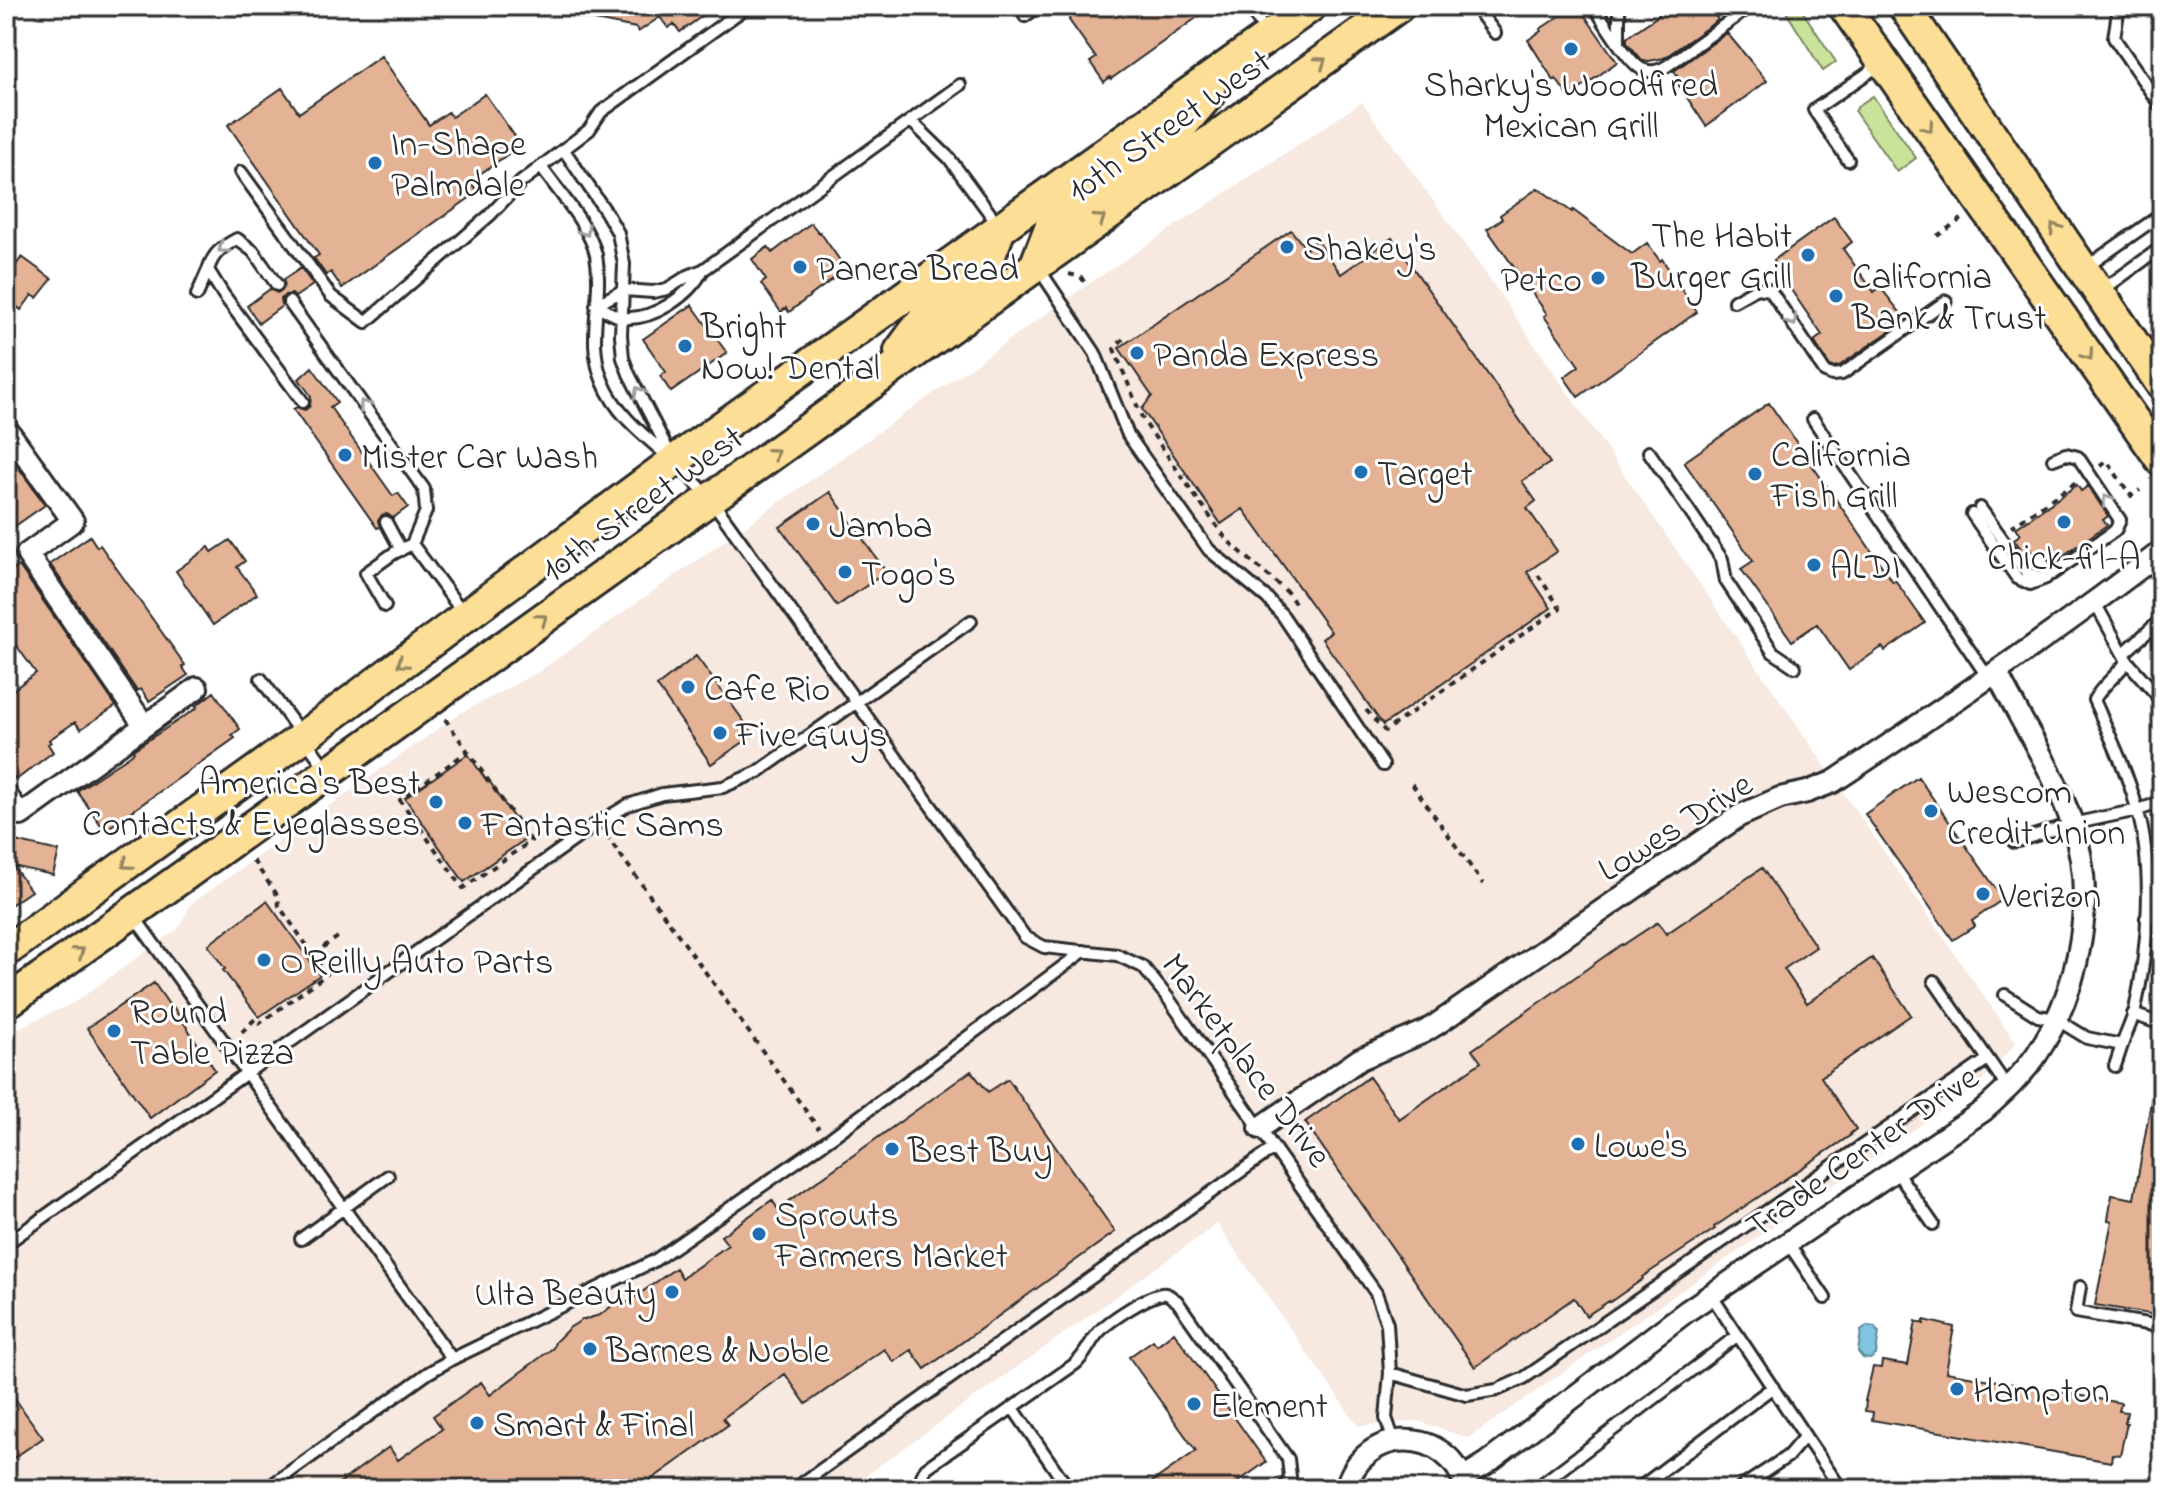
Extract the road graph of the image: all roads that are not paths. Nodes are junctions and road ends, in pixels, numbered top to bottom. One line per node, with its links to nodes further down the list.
1 (748, 6): 22 (lane)
2 (1039, 6): 13 (lane)
3 (1248, 6): 15 (lane)
4 (1311, 6): 15 (main road, 10th Street West)
5 (1399, 6): 29 (main road, 10th Street West, one-way to 5)
6 (1475, 6): 14 (lane)
7 (1595, 6): 16 (lane)
8 (1616, 6): 16 (lane)
9 (1844, 6): 18 (main road)
10 (1904, 6): 32 (main road, one-way to 10)
11 (2119, 6): 20 (lane)
12 (1744, 11): 16 (lane)
13 (1025, 16)
14 (1495, 33)
15 (1270, 36): 17 (main road, 10th Street West)
16 (1619, 44)
17 (1240, 57): 27 (main road, 10th Street West); 29 (main road)
18 (1883, 63): 23 (lane); 49 (main road, one-way to 49)
19 (960, 85): 21 (lane)
20 (2162, 108)
21 (911, 121): 27 (lane); 31 (lane)
22 (564, 150): 24 (lane); 34 (lane)
23 (1848, 160)
24 (541, 167): 25 (lane); 39 (lane, one-way to 39)
25 (241, 172)
26 (2162, 214): 32 (lane)
27 (1000, 229): 41 (main road); 48 (main road, 10th Street West)
28 (2162, 247): 32 (lane)
29 (1036, 264): 41 (main road, 10th Street West); 70 (lane)
30 (208, 270): 33 (lane, one-way to 30); 35 (lane); 43 (lane)
31 (703, 270): 34 (lane); 40 (lane)
32 (2091, 282): 42 (main road)
33 (277, 285)
34 (624, 290): 39 (lane); 40 (lane)
35 (197, 295)
36 (1734, 301): 37 (lane, one-way to 37)
37 (1946, 301)
38 (289, 302): 53 (lane, one-way to 38)
39 (596, 305): 40 (lane); 48 (lane)
40 (622, 318): 48 (lane, one-way to 40)
41 (882, 375): 50 (main road, 10th Street West, one-way to 41)
42 (2162, 385)
43 (303, 402)
44 (1813, 419): 63 (lane)
45 (6, 428): 68 (street)
46 (1649, 452): 62 (lane)
47 (2053, 459): 51 (lane, one-way to 47)
48 (674, 461): 50 (lane, Marketplace Drive); 58 (main road, 10th Street West)
49 (2162, 461)
50 (710, 498): 66 (lane, Marketplace Drive); 71 (main road, 10th Street West, one-way to 50)
51 (1976, 511)
52 (386, 522): 54 (lane)
53 (412, 544): 54 (lane); 58 (lane)
54 (401, 550): 57 (lane)
55 (2162, 551): 56 (street, Lowes Drive)
56 (2095, 603): 61 (lane); 63 (street, Lowes Drive)
57 (385, 606)
58 (465, 616): 69 (main road, 10th Street West, one-way to 69)
59 (2162, 619): 61 (lane)
60 (971, 621): 66 (lane)
61 (2126, 657): 67 (lane); 74 (lane)
62 (1795, 667)
63 (1993, 676): 75 (street, Trade Center Drive); 95 (street, Lowes Drive)
64 (261, 679): 69 (lane)
65 (197, 688): 68 (street)
66 (856, 701): 83 (lane, Marketplace Drive); 93 (lane)
67 (2162, 708)
68 (144, 725): 72 (street)
69 (303, 737): 71 (lane); 82 (main road, 10th Street West, one-way to 82)
70 (1383, 765)
71 (329, 773): 79 (main road, 10th Street West)
72 (6, 795)
73 (2162, 802): 74 (lane)
74 (2138, 810): 75 (lane); 78 (lane)
75 (2072, 824): 76 (lane); 88 (street, Trade Center Drive)
76 (2014, 842)
77 (2162, 896): 78 (lane)
78 (2148, 900): 81 (lane)
79 (133, 914): 86 (main road, 10th Street West, one-way to 79); 93 (lane)
80 (2162, 915): 81 (lane)
81 (2146, 918): 87 (lane)
82 (6, 951)
83 (1084, 951): 95 (lane, Marketplace Drive); 109 (lane)
84 (1934, 981): 91 (lane)
85 (2005, 995): 88 (lane)
86 (6, 1003)
87 (2133, 1014): 89 (lane); 90 (lane)
88 (2056, 1019): 90 (lane); 94 (street, Trade Center Drive)
89 (2162, 1022)
90 (2122, 1045): 92 (lane)
91 (1988, 1059): 94 (lane); 110 (lane)
92 (2115, 1066)
93 (247, 1072): 99 (lane); 103 (lane)
94 (2008, 1088): 97 (street, Trade Center Drive)
95 (1260, 1128): 96 (lane, Marketplace Drive)
96 (1274, 1148): 110 (lane, Marketplace Drive); 117 (lane)
97 (1896, 1171): 100 (lane); 102 (street, Trade Center Drive)
98 (388, 1176): 99 (lane)
99 (344, 1208): 101 (lane); 109 (lane)
100 (1933, 1224)
101 (301, 1239)
102 (1788, 1243): 105 (street, Trade Center Drive); 106 (lane)
103 (6, 1244)
104 (2080, 1287): 107 (lane)
105 (1711, 1295): 108 (lane); 115 (street, Trade Center Drive)
106 (1825, 1298)
107 (2159, 1326)
108 (1738, 1335): 111 (lane); 122 (lane)
109 (452, 1359): 116 (lane)
110 (1390, 1373): 114 (lane, Marketplace Drive)
111 (1773, 1387): 113 (lane); 123 (lane)
112 (1013, 1408): 118 (lane); 119 (lane); 120 (lane)
113 (1805, 1436): 124 (lane); 125 (lane)
114 (1394, 1441): 115 (street); 121 (street)
115 (1464, 1483)
116 (266, 1489)
117 (794, 1489)
118 (927, 1489)
119 (1066, 1489)
120 (1284, 1489)
121 (1346, 1489)
122 (1535, 1489)
123 (1638, 1489)
124 (1739, 1489)
125 (1829, 1489)

